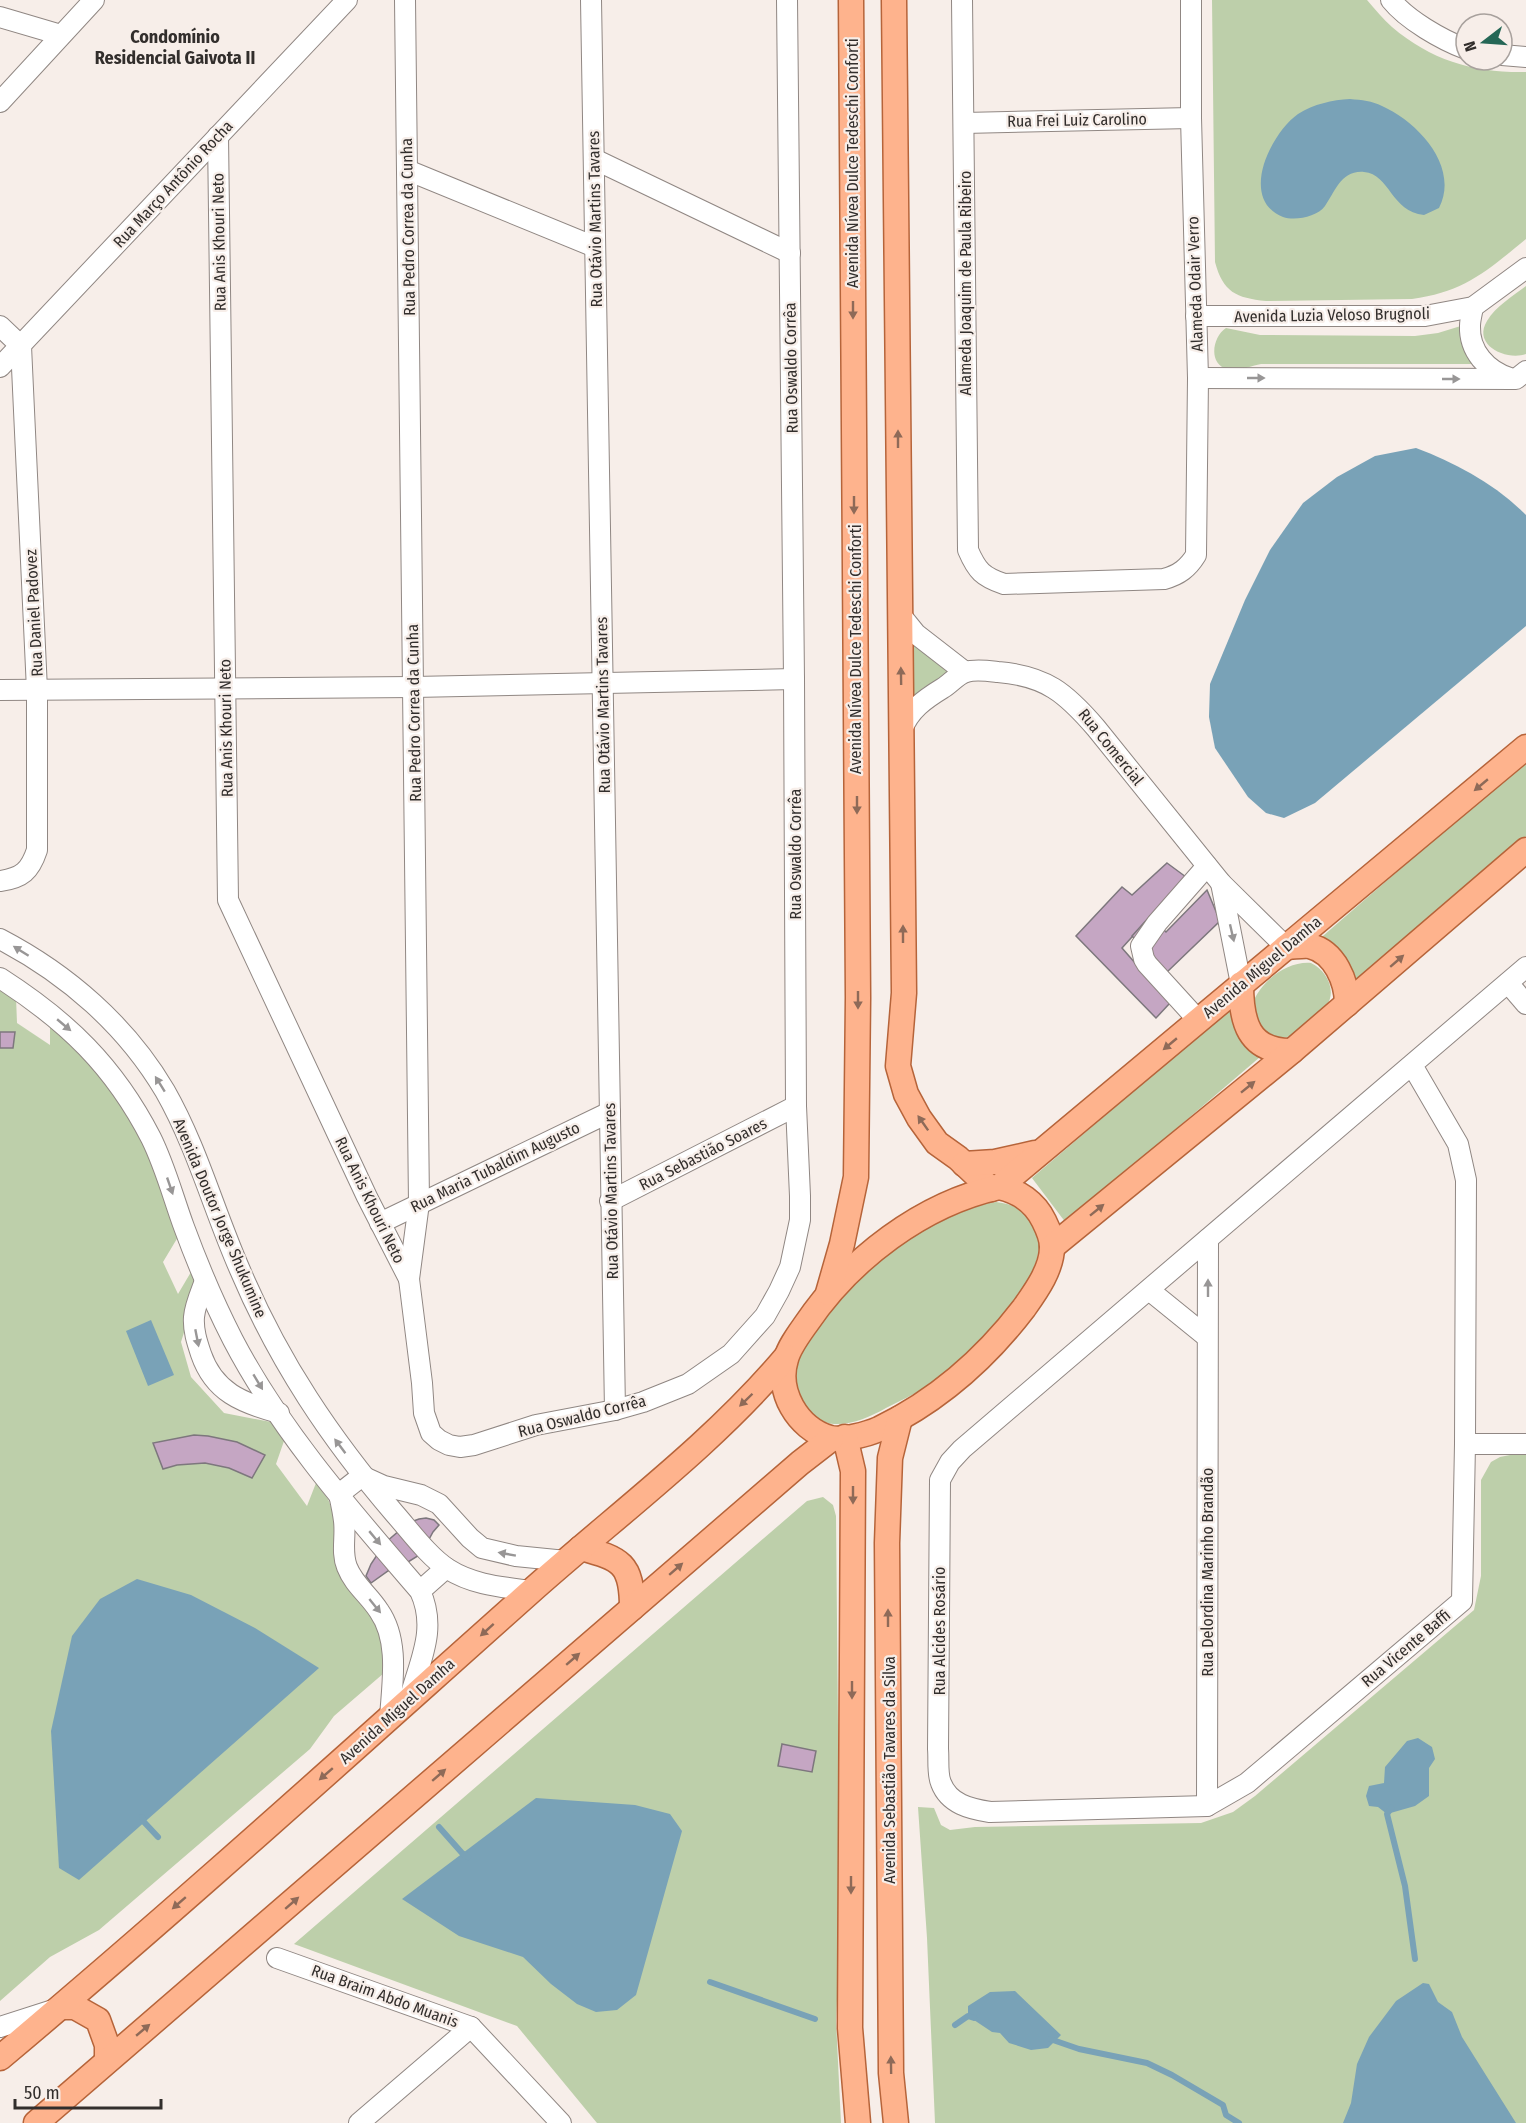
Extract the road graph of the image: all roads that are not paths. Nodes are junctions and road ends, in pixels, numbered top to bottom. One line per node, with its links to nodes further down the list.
1 (94, 0): 12 (street)
2 (347, 0): 17 (street, Rua Março Antônio Rocha)
3 (405, 0): 19 (street, Rua Pedro Correa da Cunha)
4 (591, 0): 18 (street, Rua Otávio Martins Tavares)
5 (787, 0): 21 (street, Rua Oswaldo Corrêa)
6 (851, 0): 71 (main road, Avenida Nívea Dulce Tedeschi Conforti, one-way to 71)
7 (894, 0): 31 (main road, one-way to 7)
8 (962, 0): 16 (street, Alameda Joaquim de Paula Ribeiro)
9 (1191, 0): 15 (street, Alameda Odair Verro)
10 (1390, 0): 13 (street)
11 (0, 17): 12 (street)
12 (61, 35): 14 (street)
13 (1454, 45)
14 (0, 102)
15 (1191, 118): 16 (street, Rua Frei Luiz Carolino); 24 (street, Alameda Odair Verro)
16 (964, 123): 30 (street, Alameda Joaquim de Paula Ribeiro)
17 (218, 136): 26 (street, Rua Março Antônio Rocha); 35 (street, Rua Anis Khouri Neto)
18 (594, 159): 20 (street, Rua Otávio Martins Tavares); 21 (street)
19 (407, 170): 20 (street); 36 (street, Rua Pedro Correa da Cunha)
20 (595, 247): 34 (street, Rua Otávio Martins Tavares)
21 (790, 253): 33 (street, Rua Oswaldo Corrêa)
22 (1526, 268): 23 (street, Avenida Luzia Veloso Brugnoli)
23 (1473, 307): 24 (street, Avenida Luzia Veloso Brugnoli); 29 (street)
24 (1196, 316): 28 (street, Alameda Odair Verro)
25 (0, 326): 26 (street)
26 (21, 346): 27 (street, Rua Março Antônio Rocha); 38 (street, Rua Daniel Padovez)
27 (0, 367)
28 (1198, 378): 29 (street, one-way to 29); 30 (street, Alameda Odair Verro)
29 (1523, 378)
30 (1189, 566)
31 (899, 613): 32 (street); 39 (main road, one-way to 31)
32 (965, 672): 39 (street); 42 (street, Rua Comercial)
33 (794, 679): 34 (street); 58 (street, Rua Oswaldo Corrêa)
34 (603, 682): 36 (street); 59 (street, Rua Otávio Martins Tavares)
35 (225, 687): 36 (street); 38 (street); 65 (street, Rua Anis Khouri Neto)
36 (414, 687): 64 (street, Rua Pedro Correa da Cunha)
37 (0, 690): 38 (street)
38 (37, 690): 43 (street, Rua Daniel Padovez)
39 (902, 730): 61 (main road, one-way to 39)
40 (1526, 747): 46 (main road, Avenida Miguel Damha, one-way to 46)
41 (1526, 850): 51 (main road, one-way to 41)
42 (1207, 866): 44 (street, Rua Comercial); 53 (street)
43 (0, 881)
44 (1221, 883): 46 (street, Rua Comercial); 50 (street, Rua Comercial, one-way to 50)
45 (0, 939): 54 (street, Avenida Doutor Jorge Shukumine, one-way to 45)
46 (1286, 947): 50 (main road, Avenida Miguel Damha); 51 (main road)
47 (1526, 967): 49 (street)
48 (0, 978): 56 (street, Avenida Doutor Jorge Shukumine, one-way to 56)
49 (1508, 983): 52 (street); 57 (street)
50 (1241, 984): 53 (main road, Avenida Miguel Damha); 55 (main road)
51 (1347, 1004): 55 (main road)
52 (1526, 1004)
53 (1198, 1020): 60 (main road, Avenida Miguel Damha, one-way to 60)
54 (126, 1036): 56 (street); 72 (street, Avenida Doutor Jorge Shukumine, one-way to 54)
55 (1292, 1051): 67 (main road, one-way to 55)
56 (100, 1060): 69 (street, Avenida Doutor Jorge Shukumine, one-way to 69)
57 (1412, 1065): 66 (street); 81 (street, Rua Vicente Baffi)
58 (796, 1106): 63 (street, Rua Sebastião Soares); 76 (street, Rua Oswaldo Corrêa)
59 (610, 1113): 63 (street, Rua Otávio Martins Tavares); 64 (street, Rua Maria Tubaldim Augusto)
60 (1040, 1151): 61 (main road); 62 (main road, Avenida Miguel Damha)
61 (964, 1164): 62 (main road)
62 (995, 1188): 67 (main road); 71 (main road)
63 (610, 1201): 76 (street, Rua Otávio Martins Tavares)
64 (419, 1203): 65 (street, Rua Maria Tubaldim Augusto); 68 (street, Rua Pedro Correa da Cunha)
65 (380, 1223): 68 (street, Rua Anis Khouri Neto)
66 (1208, 1239): 70 (street); 73 (street, Rua Delordina Marinho Brandão, one-way to 66)
67 (1052, 1247): 78 (main road)
68 (409, 1279): 79 (street, Rua Pedro Correa da Cunha)
69 (205, 1281): 74 (street, Avenida Doutor Jorge Shukumine); 77 (street, one-way to 77)
70 (1149, 1290): 73 (street); 92 (street, Rua Alcides Rosário)
71 (828, 1295): 75 (main road, Avenida Miguel Damha)
72 (271, 1335): 74 (street); 83 (street, Avenida Doutor Jorge Shukumine, one-way to 72)
73 (1208, 1337): 93 (street, Rua Delordina Marinho Brandão)
74 (240, 1351): 77 (street, Avenida Doutor Jorge Shukumine, one-way to 77)
75 (786, 1357): 80 (main road); 85 (main road, Avenida Miguel Damha, one-way to 85)
76 (615, 1410): 79 (street, Rua Oswaldo Corrêa)
77 (279, 1413): 84 (street, Avenida Doutor Jorge Shukumine)
78 (900, 1418): 80 (main road); 104 (main road, Avenida Sebastião Tavares da Silva, one-way to 78)
79 (427, 1423)
80 (838, 1438): 89 (main road, one-way to 80); 103 (main road, one-way to 103)
81 (1465, 1444): 82 (street); 93 (street, Rua Vicente Baffi)
82 (1526, 1444)
83 (362, 1476): 84 (street); 85 (street, one-way to 83); 86 (street, Avenida Doutor Jorge Shukumine)
84 (339, 1494): 87 (street, Avenida Doutor Jorge Shukumine, one-way to 87); 91 (street, one-way to 91)
85 (573, 1554): 88 (main road, Avenida Miguel Damha); 89 (main road)
86 (446, 1568): 87 (street); 88 (street, Avenida Doutor Jorge Shukumine)
87 (420, 1591): 90 (street, Avenida Doutor Jorge Shukumine)
88 (531, 1591): 90 (main road, Avenida Miguel Damha, one-way to 90)
89 (632, 1608): 99 (main road, one-way to 89)
90 (409, 1701): 91 (main road, Avenida Miguel Damha)
91 (390, 1718): 95 (main road, Avenida Miguel Damha, one-way to 95)
92 (951, 1798): 93 (street, Rua Vicente Baffi)
93 (1207, 1806)
94 (277, 1958): 97 (street, Rua Braim Abdo Muanis)
95 (61, 2007): 96 (street); 98 (main road, Avenida Miguel Damha); 99 (main road)
96 (0, 2027)
97 (471, 2027): 101 (street); 102 (street, Rua Braim Abdo Muanis)
98 (0, 2058)
99 (107, 2060): 100 (main road)
100 (36, 2123)
101 (359, 2123)
102 (561, 2123)
103 (858, 2123)
104 (896, 2123)

